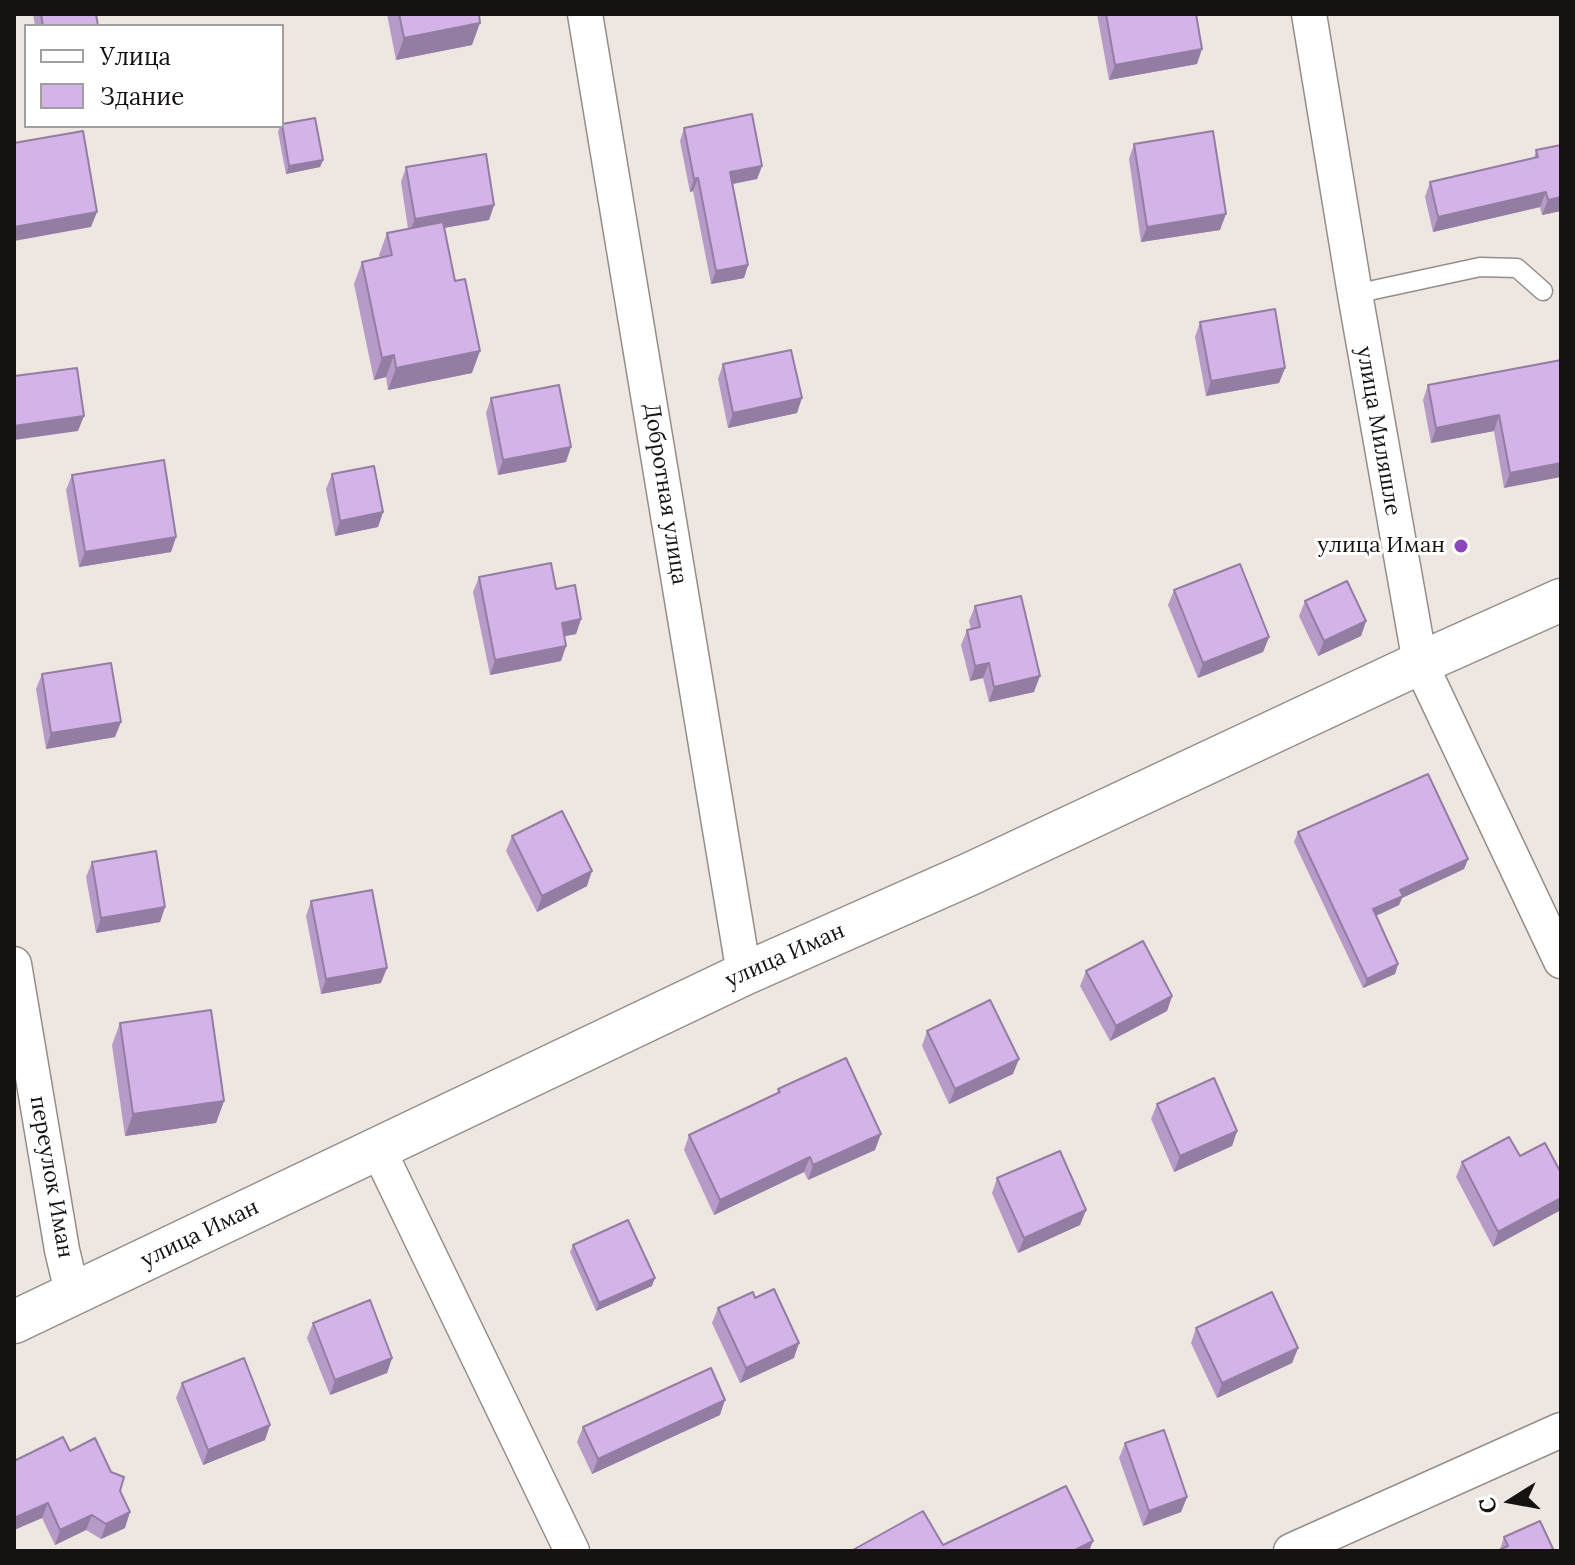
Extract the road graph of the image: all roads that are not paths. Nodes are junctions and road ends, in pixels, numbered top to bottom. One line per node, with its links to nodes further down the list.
1 (585, 14): 9 (street, Добротная улица)
2 (1309, 14): 4 (street, улица Миляшле)
3 (1543, 291): 4 (lane)
4 (1355, 294): 6 (street, улица Миляшле)
5 (1561, 600): 6 (street, улица Иман)
6 (1420, 663): 7 (street, улица Миляшле); 9 (street, улица Иман)
7 (1561, 961)
8 (14, 964): 11 (street, переулок Иман)
9 (744, 974): 10 (street, улица Иман)
10 (378, 1149): 11 (street, улица Иман); 14 (street)
11 (73, 1296): 12 (street, улица Иман)
12 (14, 1322)
13 (1561, 1430): 15 (street)
14 (572, 1551)
15 (1291, 1551)

